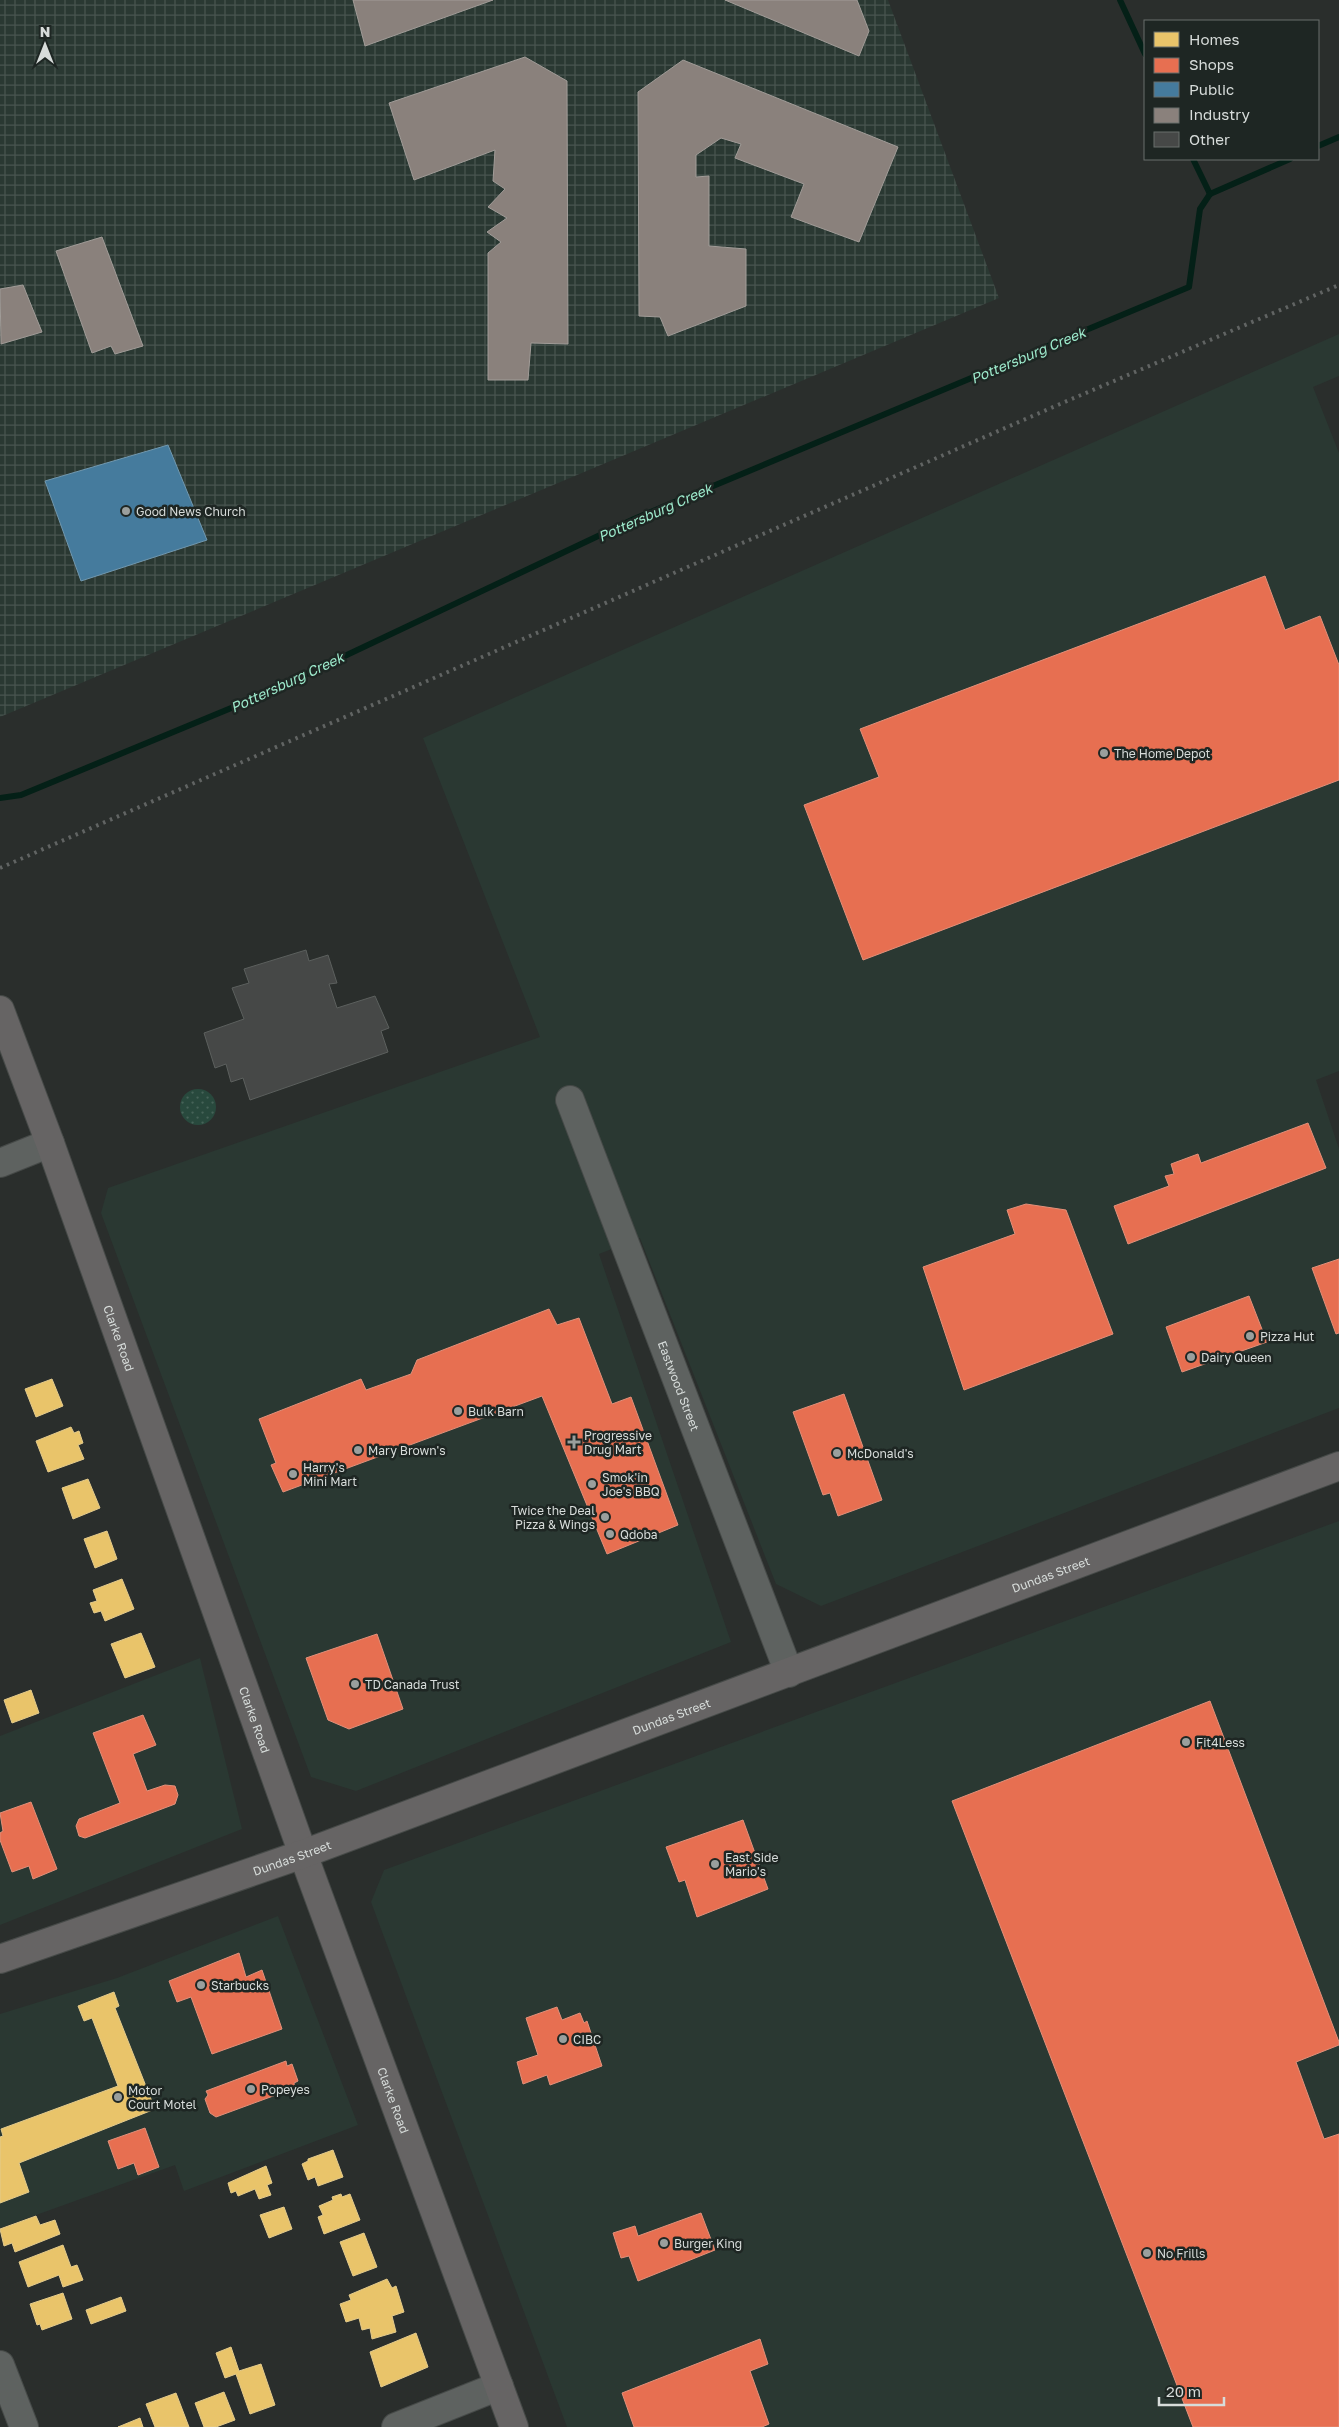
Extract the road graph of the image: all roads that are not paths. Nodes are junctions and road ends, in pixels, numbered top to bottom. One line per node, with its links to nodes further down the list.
1 (0, 1010): 3 (main road, Clarke Road)
2 (570, 1100): 6 (street, Eastwood Street)
3 (50, 1143): 4 (street); 7 (main road, Clarke Road)
4 (0, 1163)
5 (1339, 1466): 6 (main road, Dundas Street)
6 (788, 1673): 7 (main road, Dundas Street)
7 (303, 1854): 8 (main road, Dundas Street); 10 (main road, Clarke Road)
8 (0, 1960)
9 (0, 2365): 11 (street)
10 (499, 2386): 12 (street); 13 (main road, Clarke Road)
11 (24, 2427)
12 (396, 2427)
13 (514, 2427)

